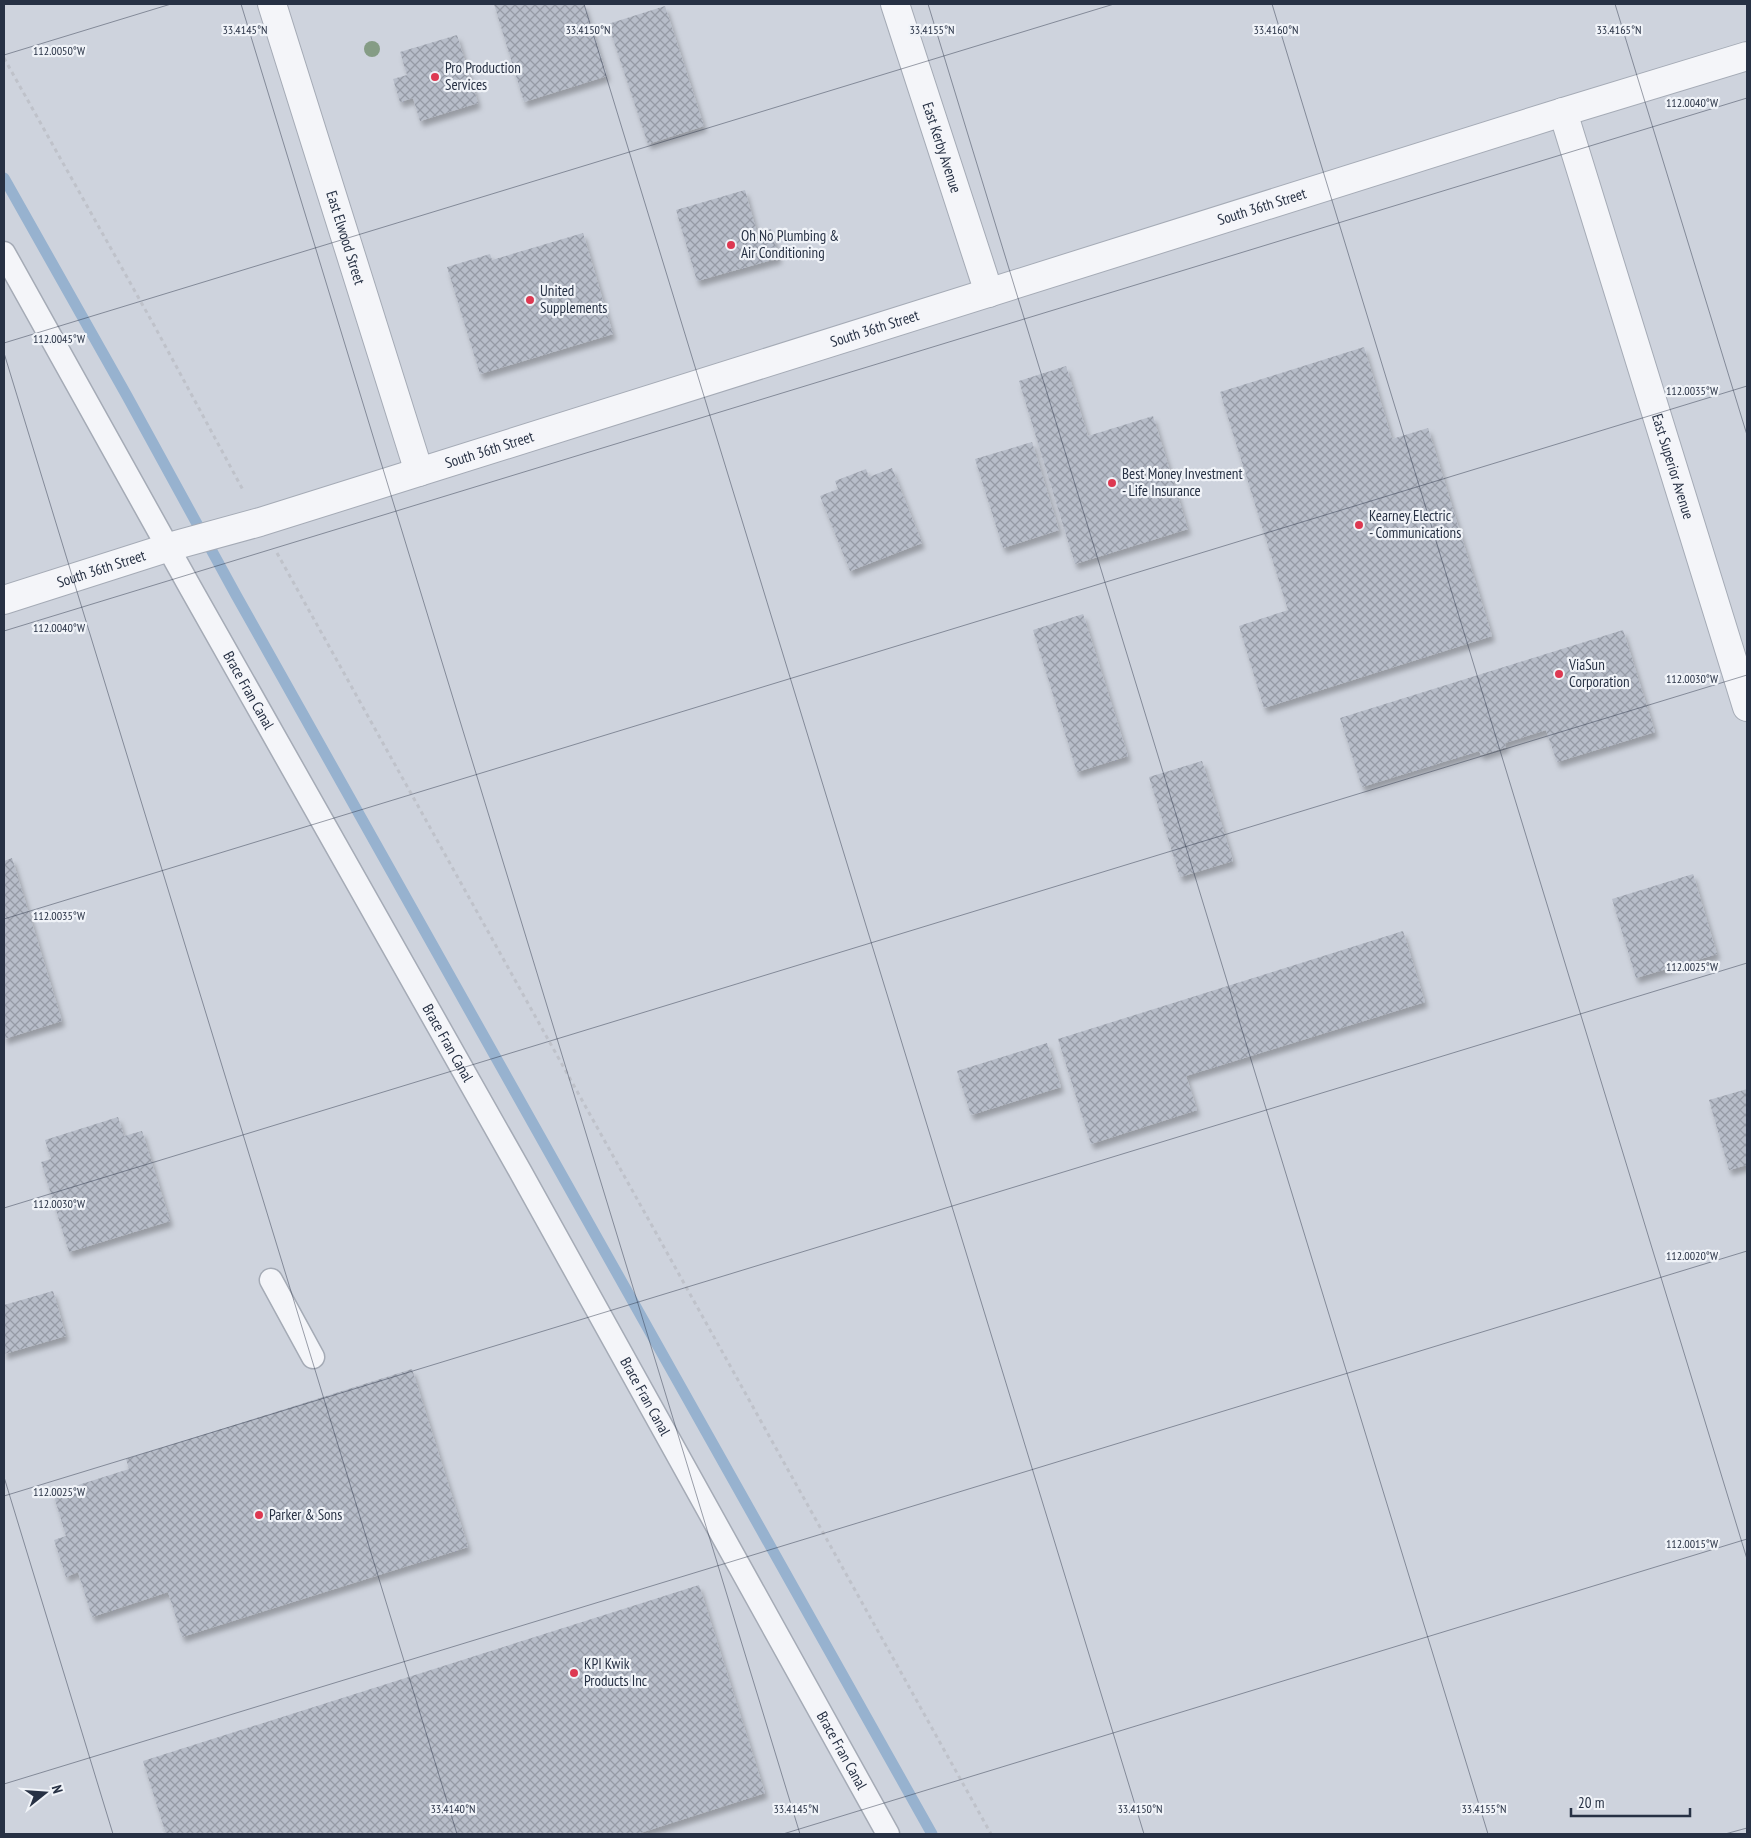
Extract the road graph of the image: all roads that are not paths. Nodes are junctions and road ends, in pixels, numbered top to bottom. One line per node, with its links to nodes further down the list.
1 (272, 4): 7 (street, East Elwood Street)
2 (895, 4): 6 (street, East Kerby Avenue)
3 (1747, 56): 4 (street, South 36th Street)
4 (1563, 112): 6 (street, South 36th Street); 10 (street, East Superior Avenue)
5 (4, 253): 8 (lane, Brace Fran Canal)
6 (989, 293): 7 (street, South 36th Street)
7 (420, 472): 8 (street, South 36th Street)
8 (172, 547): 9 (street, South 36th Street); 13 (lane, Brace Fran Canal)
9 (4, 600)
10 (1747, 707)
11 (271, 1280): 12 (lane)
12 (312, 1356)
13 (888, 1834)

